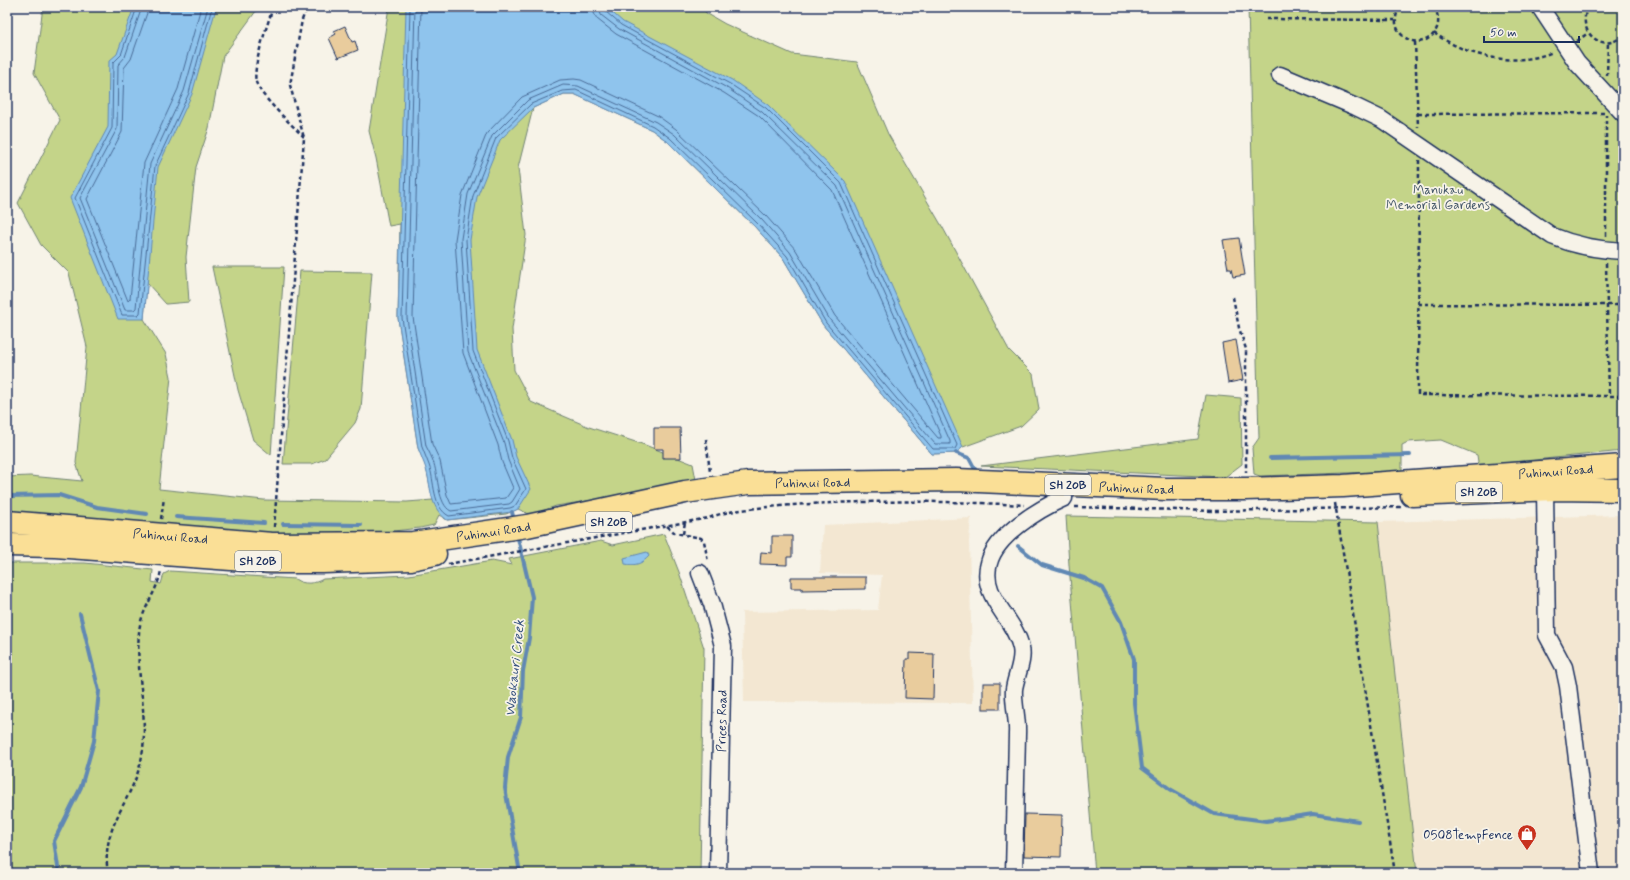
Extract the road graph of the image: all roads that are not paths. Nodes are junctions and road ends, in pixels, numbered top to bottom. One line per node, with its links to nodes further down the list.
1 (1540, 7): 3 (street)
2 (1280, 75): 4 (street)
3 (1617, 113)
4 (1623, 251)
5 (1623, 466): 10 (highway, Puhinui Road / SH 20B)
6 (1545, 490): 7 (highway, Puhinui Road / SH 20B); 8 (highway, Puhinui Road / SH 20B); 16 (street)
7 (1623, 490)
8 (1064, 498): 10 (highway, Puhinui Road / SH 20B); 15 (street)
9 (7, 522): 11 (highway, Puhinui Road / SH 20B)
10 (528, 531): 11 (highway, Puhinui Road / SH 20B)
11 (501, 542): 12 (highway, Puhinui Road / SH 20B)
12 (7, 545)
13 (704, 569): 14 (street, Prices Road)
14 (718, 873)
15 (1014, 873)
16 (1591, 873)

